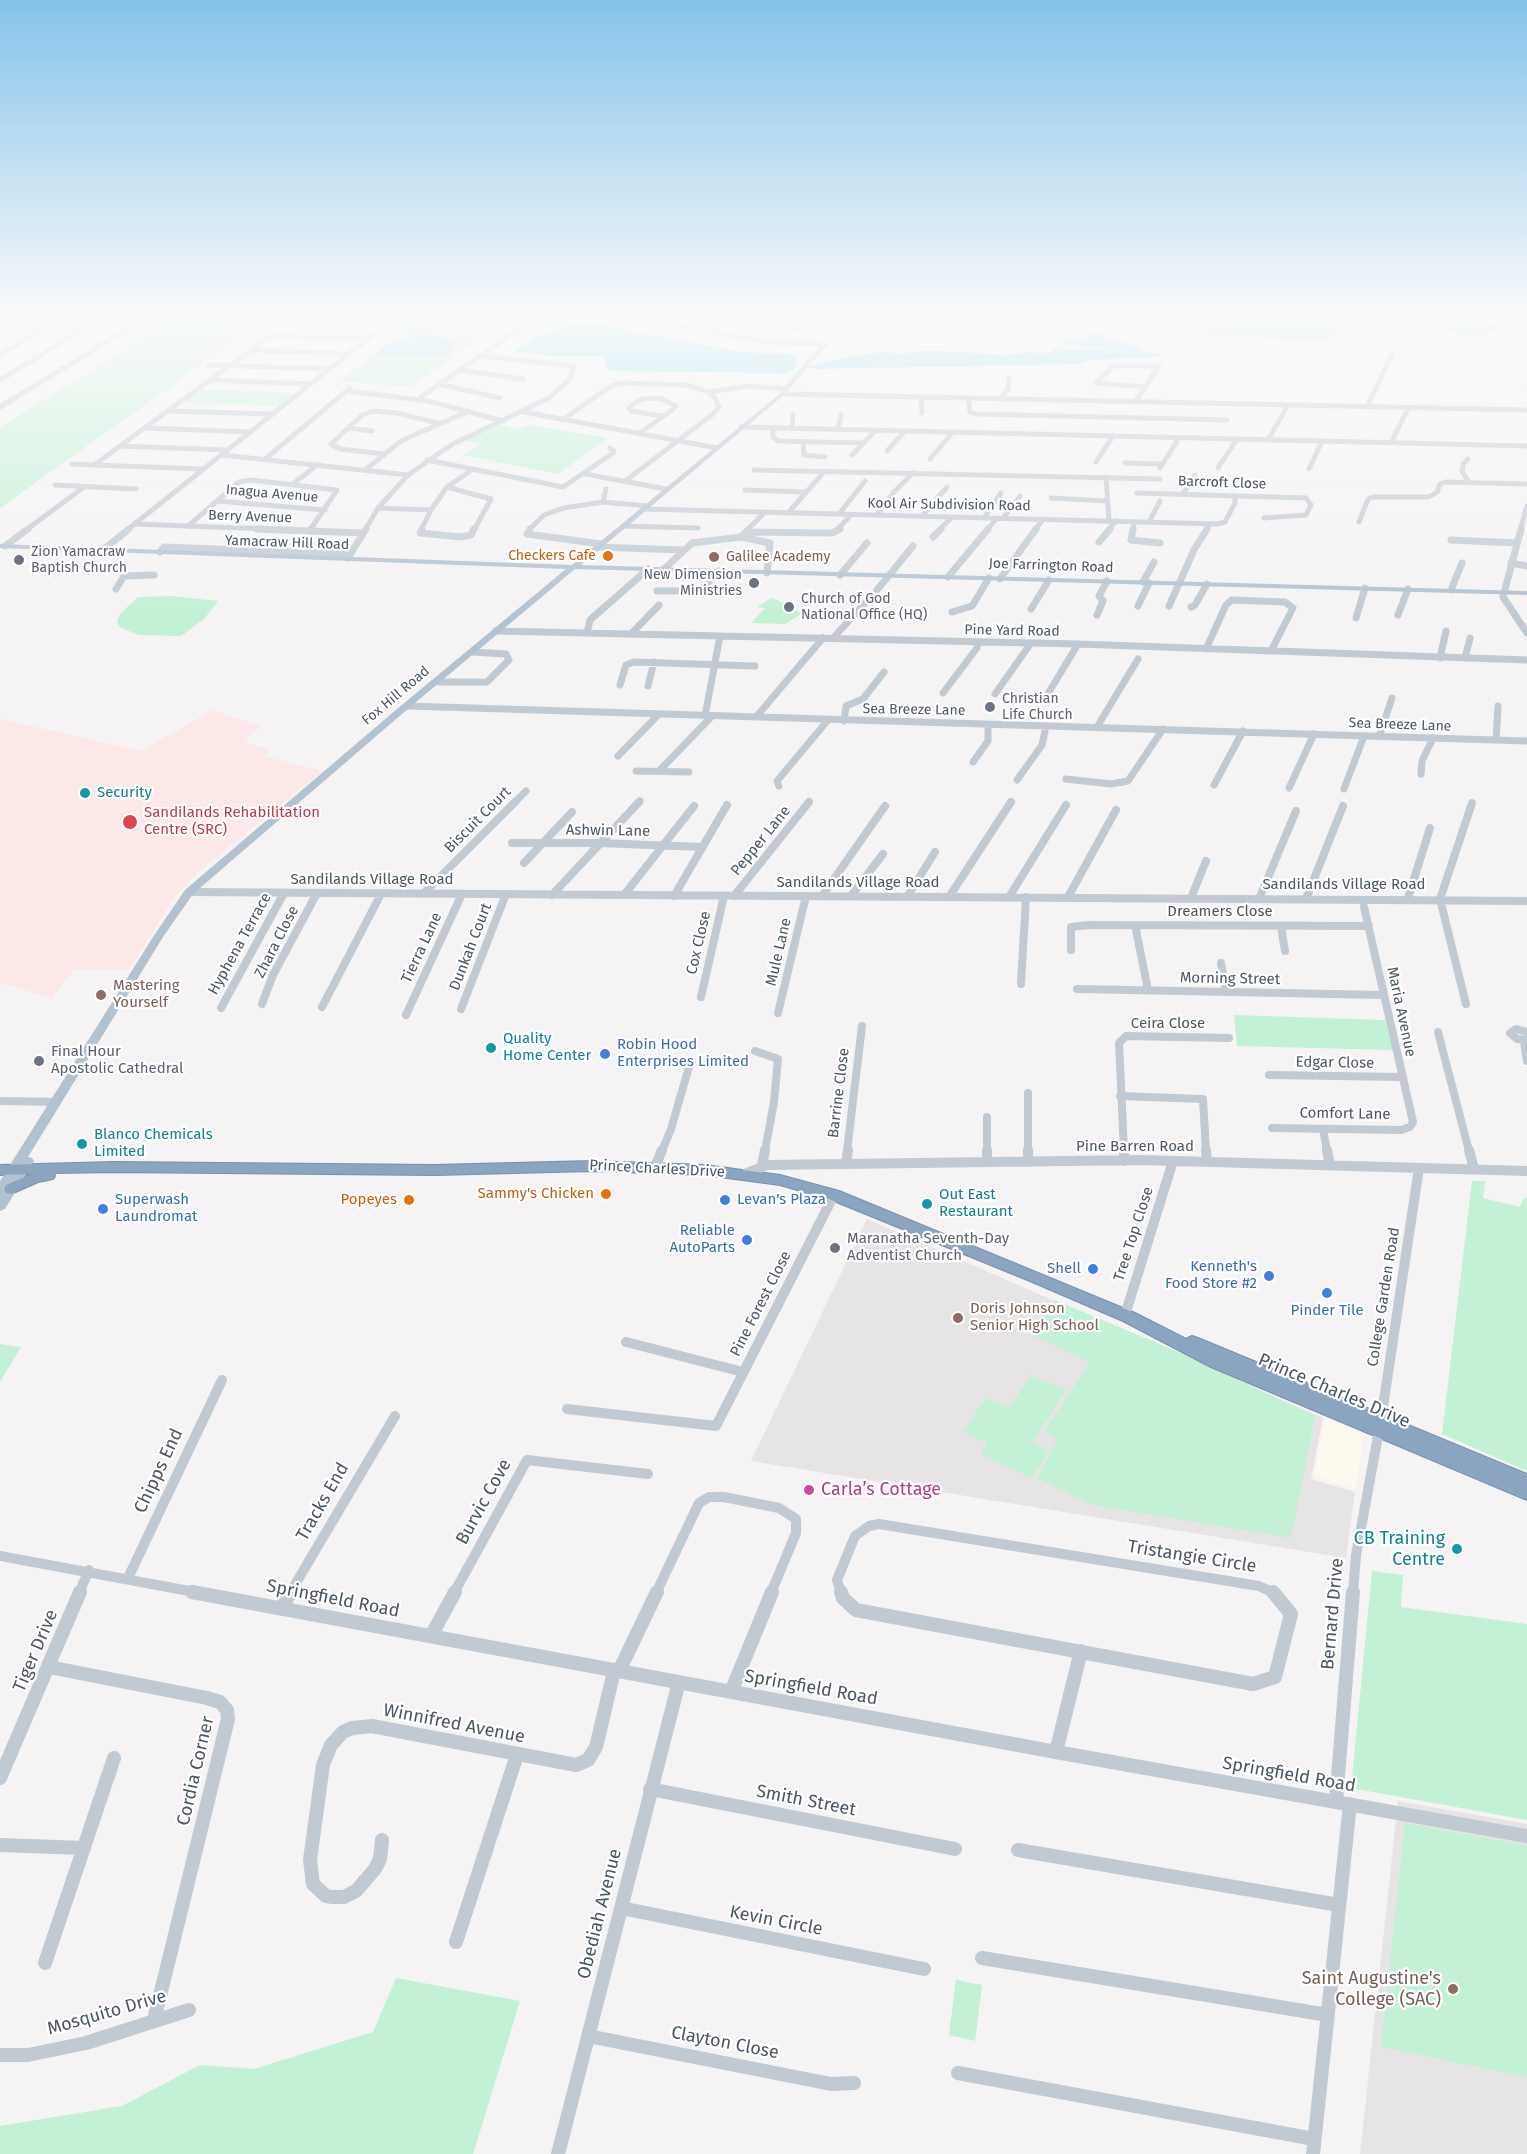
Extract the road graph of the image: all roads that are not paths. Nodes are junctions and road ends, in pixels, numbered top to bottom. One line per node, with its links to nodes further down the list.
1 (272, 414): 34 (street)
2 (793, 414): 28 (street)
3 (841, 414): 30 (street)
4 (163, 415): 25 (street)
5 (318, 415): 56 (street)
6 (364, 415): 26 (street)
7 (397, 415): 23 (street)
8 (460, 415): 23 (street)
9 (481, 415): 22 (street)
10 (518, 415): 22 (street)
11 (536, 415): 20 (street)
12 (570, 415): 20 (street)
13 (654, 415): 19 (street)
14 (711, 415): 40 (street)
15 (756, 415): 24 (main road, Fox Hill Road)
16 (984, 415): 29 (street)
17 (1283, 415): 41 (street)
18 (1405, 415): 44 (street)
19 (663, 416): 36 (street)
20 (562, 420): 36 (street)
21 (1227, 420): 29 (street)
22 (503, 421): 59 (street)
23 (438, 423): 52 (street)
24 (741, 427): 27 (street); 49 (main road, Fox Hill Road)
25 (145, 428): 34 (street); 46 (street)
26 (348, 428): 32 (street); 52 (street)
27 (773, 428): 28 (street); 43 (street)
28 (792, 428): 30 (street)
29 (1160, 428): 37 (street); 38 (street)
30 (838, 429): 31 (street)
31 (876, 430): 33 (street); 45 (street)
32 (372, 431)
33 (905, 431): 35 (street); 51 (street)
34 (250, 432): 50 (street)
35 (953, 432): 37 (street); 57 (street)
36 (640, 433): 40 (street)
37 (1113, 436): 60 (street)
38 (1177, 438): 39 (street); 61 (street)
39 (1237, 439): 41 (street); 65 (street)
40 (678, 440): 49 (street); 77 (street)
41 (1268, 440): 42 (street)
42 (1322, 441): 44 (street); 68 (street)
43 (803, 442): 45 (street); 55 (street)
44 (1391, 442): 47 (street)
45 (862, 443): 54 (street)
46 (120, 446): 50 (street); 63 (street)
47 (1527, 446)
48 (609, 448): 73 (street)
49 (717, 448): 88 (main road, Fox Hill Road)
50 (228, 450): 53 (street)
51 (887, 451)
52 (384, 453): 69 (street)
53 (222, 455): 56 (street); 66 (street)
54 (852, 455)
55 (825, 457)
56 (265, 459): 64 (street)
57 (930, 459)
58 (1468, 459): 79 (street)
59 (427, 460): 67 (street); 74 (street)
60 (1096, 462)
61 (1125, 463)
62 (72, 464): 63 (street)
63 (94, 465): 66 (street)
64 (317, 465): 69 (street); 80 (street)
65 (1218, 468)
66 (204, 469): 122 (street)
67 (472, 469): 73 (street); 84 (street)
68 (1309, 469)
69 (365, 470): 74 (street)
70 (754, 470): 71 (street)
71 (823, 473): 72 (street); 90 (street)
72 (913, 473): 76 (street); 111 (street)
73 (585, 474): 77 (street)
74 (408, 475): 104 (street)
75 (1194, 475): 94 (street)
76 (1106, 477): 93 (street); 99 (street)
77 (625, 481): 88 (street)
78 (865, 481): 109 (street)
79 (1468, 481): 81 (street); 121 (street)
80 (293, 484): 98 (street); 105 (street)
81 (1527, 484)
82 (55, 485): 83 (street)
83 (84, 487): 86 (street); 136 (street)
84 (447, 487): 106 (street); 106 (street)
85 (947, 487): 112 (street)
86 (136, 489)
87 (606, 489): 101 (street)
88 (666, 489): 103 (main road, Fox Hill Road)
89 (745, 490): 90 (street)
90 (805, 492): 108 (street)
91 (1001, 493): 114 (street)
92 (1137, 493): 93 (street, Barcroft Close)
93 (1150, 493): 94 (street, Barcroft Close)
94 (1183, 494): 96 (street, Barcroft Close)
95 (1020, 496): 115 (street)
96 (1235, 496): 116 (street, Barcroft Close); 123 (street)
97 (1051, 498): 99 (street)
98 (218, 501): 105 (street, Inagua Avenue); 124 (street)
99 (1108, 501): 118 (street)
100 (1160, 501): 120 (street)
101 (603, 502): 103 (street, Kool Air Subdivision Road); 137 (street, Kool Air Subdivision Road)
102 (1527, 506): 135 (street)
103 (645, 507): 107 (street, Kool Air Subdivision Road); 125 (main road, Fox Hill Road)
104 (378, 508): 106 (street); 128 (street)
105 (325, 510): 127 (street)
106 (431, 510)
107 (765, 512): 108 (street, Kool Air Subdivision Road); 129 (street)
108 (788, 513): 109 (street, Kool Air Subdivision Road)
109 (839, 514): 110 (street, Kool Air Subdivision Road)
110 (851, 515): 111 (street, Kool Air Subdivision Road); 129 (street)
111 (877, 515): 112 (street, Kool Air Subdivision Road)
112 (922, 516): 113 (street, Kool Air Subdivision Road)
113 (952, 517): 114 (street, Kool Air Subdivision Road); 130 (street)
114 (984, 518): 115 (street, Kool Air Subdivision Road)
115 (1000, 518): 117 (street, Kool Air Subdivision Road); 158 (street)
116 (1264, 518)
117 (1043, 519): 118 (street, Kool Air Subdivision Road); 160 (street)
118 (1112, 521): 119 (street, Kool Air Subdivision Road); 132 (street)
119 (1134, 522): 120 (street, Kool Air Subdivision Road); 134 (street)
120 (1149, 522): 123 (street, Kool Air Subdivision Road)
121 (1359, 522)
122 (136, 524): 124 (street, Berry Avenue); 139 (street)
123 (1210, 524): 164 (street)
124 (188, 526): 127 (street, Berry Avenue)
125 (623, 526): 126 (street); 137 (main road, Fox Hill Road)
126 (698, 528)
127 (310, 531): 128 (street, Berry Avenue)
128 (363, 533): 141 (street)
129 (744, 535): 140 (street); 153 (street)
130 (933, 537)
131 (1451, 540): 135 (street)
132 (1099, 542)
133 (867, 543): 155 (street)
134 (1160, 543)
135 (1517, 543): 145 (street)
136 (2, 546): 139 (main road, Yamacraw Hill Road)
137 (599, 546): 140 (street); 142 (main road, Fox Hill Road)
138 (913, 546): 156 (street)
139 (104, 549): 141 (main road, Yamacraw Hill Road)
140 (683, 550): 151 (street)
141 (349, 556): 146 (main road, Yamacraw Hill Road)
142 (582, 560): 148 (main road, Fox Hill Road); 149 (main road)
143 (1154, 562): 163 (street)
144 (1462, 563): 170 (street)
145 (1511, 563): 147 (street); 172 (street)
146 (549, 566): 148 (main road, Yamacraw Hill Road); 157 (main road)
147 (1527, 566)
148 (573, 567): 149 (main road, Joe Farrington Road); 157 (main road, Fox Hill Road)
149 (591, 568): 150 (main road, Joe Farrington Road)
150 (648, 569): 151 (main road, Joe Farrington Road); 186 (street)
151 (663, 570): 152 (main road, Joe Farrington Road)
152 (719, 571): 153 (main road, Joe Farrington Road); 171 (street)
153 (767, 573): 155 (main road, Joe Farrington Road)
154 (154, 575): 167 (street)
155 (840, 575): 156 (main road, Joe Farrington Road)
156 (888, 576): 158 (main road, Joe Farrington Road); 169 (street)
157 (562, 577): 184 (main road, Fox Hill Road)
158 (948, 578): 159 (main road, Joe Farrington Road)
159 (989, 578): 160 (main road, Joe Farrington Road); 180 (street)
160 (1000, 579): 161 (main road, Joe Farrington Road)
161 (1049, 580): 162 (main road, Joe Farrington Road); 179 (street)
162 (1107, 581): 163 (main road, Joe Farrington Road); 181 (street)
163 (1146, 582): 164 (main road, Joe Farrington Road); 176 (street)
164 (1178, 583): 165 (main road, Joe Farrington Road); 177 (street)
165 (1207, 584): 166 (main road, Joe Farrington Road); 178 (street)
166 (1365, 588): 168 (main road, Joe Farrington Road); 183 (street)
167 (116, 589)
168 (1408, 589): 170 (main road, Joe Farrington Road); 182 (street)
169 (877, 590)
170 (1451, 590): 172 (main road, Joe Farrington Road)
171 (657, 591)
172 (1503, 592): 173 (main road, Joe Farrington Road); 187 (street)
173 (1527, 593)
174 (867, 601): 191 (street)
175 (659, 605): 188 (street)
176 (1138, 606)
177 (1169, 606)
178 (1191, 607)
179 (1031, 609)
180 (952, 612)
181 (1097, 615)
182 (1398, 615)
183 (1356, 618)
184 (496, 631): 186 (street, Pine Yard Road); 198 (main road, Fox Hill Road)
185 (1446, 631): 199 (street)
186 (587, 633): 188 (street, Pine Yard Road)
187 (1527, 633)
188 (631, 634): 189 (street, Pine Yard Road)
189 (720, 636): 190 (street, Pine Yard Road); 204 (street)
190 (824, 638): 191 (street, Pine Yard Road); 218 (street)
191 (833, 638): 193 (street, Pine Yard Road)
192 (1470, 639): 200 (street)
193 (978, 642): 194 (street, Pine Yard Road); 210 (street)
194 (1031, 643): 195 (street, Pine Yard Road); 211 (street)
195 (1078, 644): 196 (street, Pine Yard Road); 212 (street)
196 (1206, 649): 197 (street, Pine Yard Road); 197 (street)
197 (1271, 651): 199 (street, Pine Yard Road)
198 (472, 652): 207 (main road, Fox Hill Road); 207 (street)
199 (1440, 657): 200 (street, Pine Yard Road)
200 (1465, 658): 202 (street, Pine Yard Road)
201 (1138, 659): 223 (street)
202 (1527, 660)
203 (654, 662): 204 (street); 208 (street); 209 (street)
204 (714, 664): 205 (street); 217 (street)
205 (755, 666)
206 (884, 672): 220 (street)
207 (436, 682): 214 (main road, Fox Hill Road)
208 (620, 685)
209 (648, 686)
210 (943, 693)
211 (995, 694)
212 (1046, 696)
213 (1392, 698): 228 (street)
214 (408, 706): 216 (street, Sea Breeze Lane); 267 (main road, Fox Hill Road)
215 (1498, 706): 230 (street)
216 (659, 714): 217 (street, Sea Breeze Lane); 232 (street)
217 (709, 716): 218 (street, Sea Breeze Lane); 235 (street)
218 (756, 717): 219 (street, Sea Breeze Lane)
219 (828, 720): 220 (street, Sea Breeze Lane); 241 (street)
220 (844, 721): 221 (street, Sea Breeze Lane)
221 (988, 724): 222 (street, Sea Breeze Lane); 233 (street)
222 (1046, 726): 223 (street, Sea Breeze Lane); 239 (street)
223 (1097, 727): 224 (street, Sea Breeze Lane)
224 (1163, 729): 225 (street, Sea Breeze Lane); 238 (street)
225 (1243, 731): 226 (street, Sea Breeze Lane); 240 (street)
226 (1314, 734): 227 (street, Sea Breeze Lane); 242 (street)
227 (1364, 736): 228 (street, Sea Breeze Lane); 243 (street)
228 (1379, 736): 229 (street, Sea Breeze Lane)
229 (1432, 738): 230 (street, Sea Breeze Lane); 237 (street)
230 (1496, 740): 231 (street, Sea Breeze Lane)
231 (1527, 741)
232 (618, 756)
233 (973, 762)
234 (636, 771): 235 (street)
235 (658, 771): 236 (street)
236 (689, 772)
237 (1421, 774)
238 (1066, 779)
239 (1017, 780)
240 (1214, 785)
241 (779, 786)
242 (1289, 788)
243 (1344, 789)
244 (526, 791): 271 (street, Biscuit Court)
245 (640, 801): 260 (street)
246 (809, 802): 277 (street, Pepper Lane)
247 (1011, 802): 282 (street)
248 (1472, 803): 290 (street)
249 (1066, 804): 283 (street)
250 (727, 805): 262 (street)
251 (694, 806): 261 (street)
252 (885, 806): 279 (street)
253 (1343, 806): 289 (street)
254 (1116, 810): 285 (street)
255 (1296, 811): 288 (street)
256 (572, 812): 259 (street)
257 (1430, 828): 287 (street)
258 (512, 843): 259 (street, Ashwin Lane)
259 (542, 843): 260 (street, Ashwin Lane); 266 (street)
260 (599, 843): 261 (street, Ashwin Lane); 274 (street)
261 (662, 845): 262 (street, Ashwin Lane); 275 (street)
262 (702, 847): 276 (street)
263 (935, 852): 281 (street)
264 (883, 854): 280 (street)
265 (1206, 861): 286 (street)
266 (524, 863)
267 (189, 892): 268 (street, Sandilands Village Road); 324 (main road, Fox Hill Road)
268 (284, 893): 269 (street, Sandilands Village Road); 308 (street, Hyphena Terrace)
269 (317, 893): 270 (street, Sandilands Village Road); 305 (street, Zhara Close)
270 (381, 894): 271 (street, Sandilands Village Road); 307 (street)
271 (423, 894): 272 (street, Sandilands Village Road)
272 (462, 894): 273 (street, Sandilands Village Road); 311 (street, Tierra Lane)
273 (506, 894): 274 (street, Sandilands Village Road); 309 (street, Dunkah Court)
274 (552, 895): 275 (street, Sandilands Village Road)
275 (624, 896): 276 (street, Sandilands Village Road)
276 (674, 896): 277 (street, Sandilands Village Road)
277 (729, 896): 278 (street, Sandilands Village Road); 304 (street, Cox Close)
278 (806, 896): 279 (street, Sandilands Village Road); 310 (street, Mule Lane)
279 (822, 896): 280 (street, Sandilands Village Road)
280 (851, 897): 281 (street, Sandilands Village Road)
281 (907, 897): 282 (street, Sandilands Village Road)
282 (949, 897): 283 (street, Sandilands Village Road)
283 (1010, 897): 284 (street, Sandilands Village Road)
284 (1026, 897): 285 (street, Sandilands Village Road); 299 (street)
285 (1068, 897): 286 (street, Sandilands Village Road)
286 (1191, 898): 288 (street, Sandilands Village Road)
287 (1408, 898): 289 (street, Sandilands Village Road); 290 (street, Sandilands Village Road)
288 (1259, 899): 289 (street, Sandilands Village Road)
289 (1306, 899)
290 (1440, 899): 291 (street, Sandilands Village Road); 306 (street)
291 (1527, 902)
292 (1364, 907): 295 (street, Maria Avenue)
293 (1135, 925): 294 (street, Dreamers Close); 296 (street, Dreamers Close); 301 (street)
294 (1281, 926): 295 (street, Dreamers Close); 297 (street)
295 (1369, 926): 303 (street, Maria Avenue)
296 (1071, 950)
297 (1285, 951)
298 (1221, 963): 302 (street)
299 (1020, 984)
300 (1077, 989): 301 (street, Morning Street)
301 (1148, 990): 302 (street, Morning Street)
302 (1226, 992): 303 (street, Morning Street)
303 (1384, 995): 320 (street, Maria Avenue)
304 (701, 997)
305 (262, 1004)
306 (1466, 1004)
307 (322, 1007)
308 (221, 1008)
309 (461, 1009)
310 (778, 1013)
311 (406, 1014)
312 (862, 1026): 334 (street, Barrine Close)
313 (1438, 1032): 340 (street)
314 (1229, 1038): 322 (street, Ceira Close)
315 (1526, 1038): 318 (street)
316 (755, 1051): 336 (street)
317 (691, 1060): 337 (street)
318 (1527, 1061)
319 (1269, 1075): 320 (street, Edgar Close)
320 (1402, 1077): 326 (street, Maria Avenue)
321 (1028, 1093): 332 (street)
322 (1120, 1096): 329 (street, Ceira Close); 333 (street)
323 (0, 1101): 324 (street)
324 (57, 1102): 343 (main road, Fox Hill Road)
325 (987, 1117): 331 (street)
326 (1413, 1122): 328 (street, Comfort Lane)
327 (1272, 1128): 328 (street, Comfort Lane)
328 (1323, 1129): 335 (street)
329 (1124, 1161): 330 (street, Pine Barren Road); 332 (street, Pine Barren Road)
330 (1173, 1161): 333 (street, Pine Barren Road); 346 (street, Tree Top Close)
331 (987, 1162): 332 (street, Pine Barren Road); 334 (street, Pine Barren Road)
332 (1028, 1162)
333 (1207, 1162): 335 (street, Pine Barren Road)
334 (846, 1164): 336 (street, Pine Barren Road)
335 (1330, 1164): 338 (street, Pine Barren Road)
336 (762, 1165): 342 (street, Pine Barren Road)
337 (655, 1167): 339 (highway, Prince Charles Drive); 342 (highway, Prince Charles Drive)
338 (1419, 1168): 340 (street, Pine Barren Road); 352 (street, College Garden Road)
339 (158, 1169): 343 (highway, Prince Charles Drive); 343 (highway, Prince Charles Drive)
340 (1474, 1169): 341 (street, Pine Barren Road)
341 (1527, 1171)
342 (745, 1174): 344 (highway, Prince Charles Drive)
343 (10, 1177): 345 (main road, Fox Hill Road)
344 (834, 1195): 346 (highway, Prince Charles Drive); 348 (street, Pine Forest Close)
345 (0, 1206)
346 (1127, 1316): 352 (highway, Prince Charles Drive)
347 (626, 1342): 348 (street)
348 (743, 1372): 350 (street, Pine Forest Close)
349 (222, 1380): 358 (street, Chipps End)
350 (567, 1409)
351 (394, 1416): 359 (street, Tracks End)
352 (1380, 1425): 354 (highway, Prince Charles Drive); 355 (highway, Prince Charles Drive); 371 (street, Bernard Drive)
353 (648, 1474): 360 (street, Burvic Cove)
354 (1527, 1481)
355 (1527, 1493)
356 (0, 1556): 357 (street, Springfield Road)
357 (89, 1570): 358 (street, Springfield Road); 362 (street, Tiger Drive)
358 (128, 1578): 359 (street, Springfield Road)
359 (282, 1607): 360 (street, Springfield Road)
360 (431, 1636): 363 (street, Springfield Road)
361 (1081, 1651): 361 (street, Tristangie Circle); 366 (street)
362 (49, 1667): 369 (street, Tiger Drive); 386 (street, Cordia Corner)
363 (616, 1671): 364 (street, Springfield Road); 365 (street); 367 (street, Winnifred Avenue)
364 (679, 1682): 365 (street, Springfield Road); 370 (street, Obediah Avenue)
365 (731, 1692): 366 (street, Springfield Road)
366 (1056, 1752): 371 (street, Springfield Road)
367 (518, 1755): 373 (street, Winnifred Avenue); 380 (street)
368 (114, 1758): 375 (street)
369 (0, 1778)
370 (650, 1789): 376 (street, Smith Street); 379 (street, Obediah Avenue)
371 (1343, 1803): 372 (street, Springfield Road); 378 (street, Bernard Drive)
372 (1527, 1836)
373 (382, 1840)
374 (0, 1845): 375 (street)
375 (84, 1848): 382 (street)
376 (955, 1849)
377 (1018, 1850): 378 (street)
378 (1339, 1905): 385 (street, Bernard Drive)
379 (621, 1908): 383 (street, Kevin Circle); 387 (street, Obediah Avenue)
380 (456, 1942)
381 (982, 1958): 385 (street)
382 (45, 1963)
383 (924, 1969)
384 (189, 2010): 386 (street, Mosquito Drive)
385 (1328, 2014): 391 (street, Bernard Drive)
386 (154, 2020): 388 (street, Mosquito Drive)
387 (588, 2036): 390 (street, Clayton Close); 392 (street, Obediah Avenue)
388 (0, 2055)
389 (958, 2073): 391 (street)
390 (854, 2083)
391 (1313, 2147)
392 (558, 2154)

